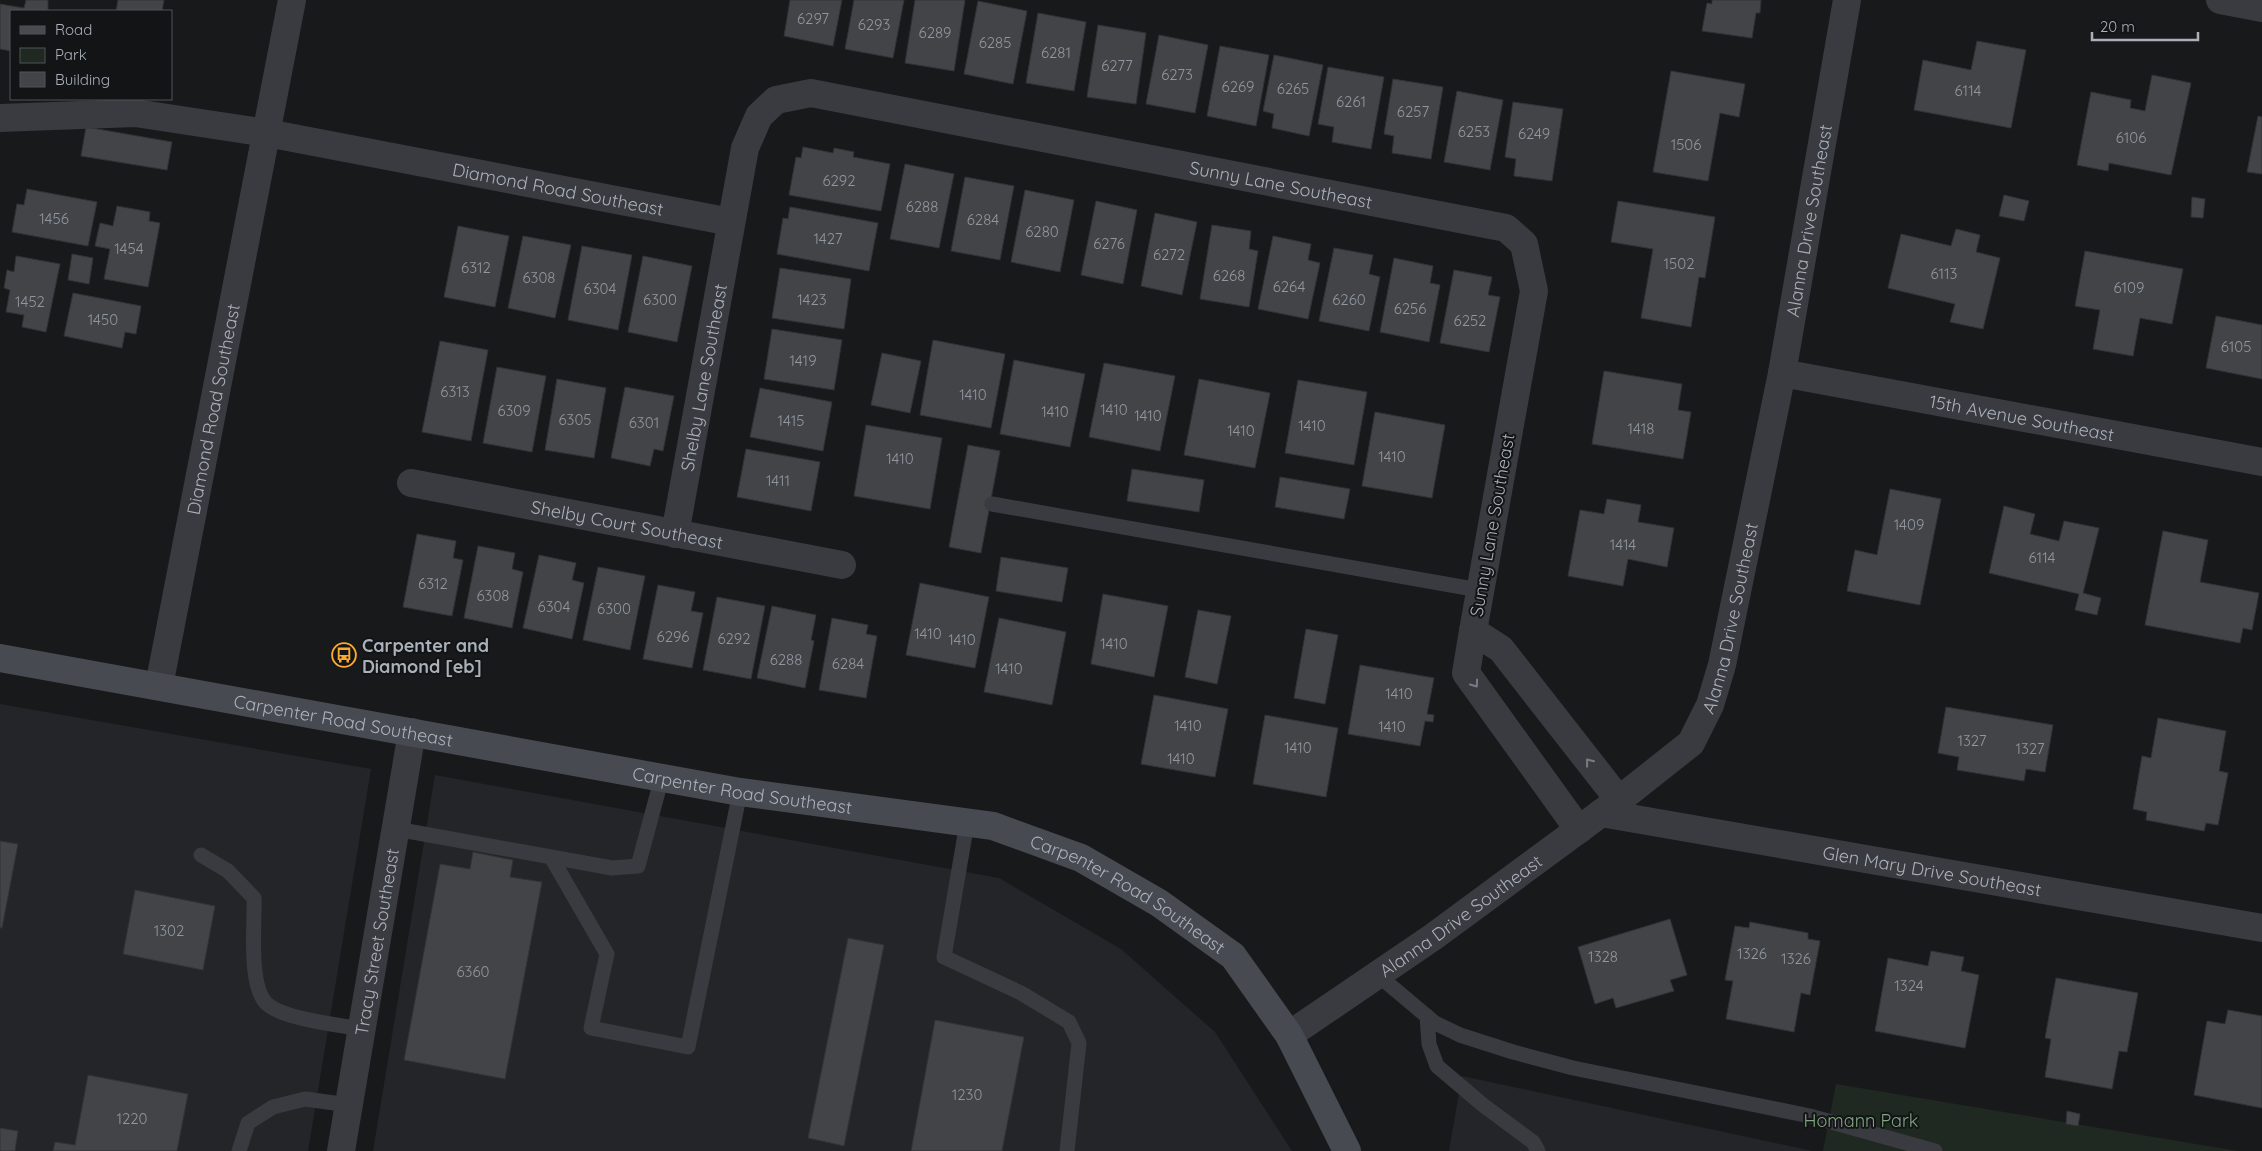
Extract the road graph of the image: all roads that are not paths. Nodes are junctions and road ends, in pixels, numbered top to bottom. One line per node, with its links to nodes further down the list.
1 (292, 0): 6 (street, Diamond Road Southeast)
2 (1847, 0): 8 (street, Alanna Drive Southeast)
3 (2220, 0): 4 (street)
4 (2262, 8)
5 (0, 118): 6 (street, Diamond Road Southeast)
6 (267, 132): 7 (street, Diamond Road Southeast); 17 (street, Diamond Road Southeast)
7 (731, 222): 12 (street, Shelby Lane Southeast); 14 (street, Sunny Lane Southeast)
8 (1782, 373): 9 (street, 15th Avenue Southeast); 21 (street, Alanna Drive Southeast)
9 (2262, 462)
10 (411, 483): 12 (street, Shelby Court Southeast)
11 (992, 504): 14 (lane)
12 (675, 534): 13 (street, Shelby Court Southeast)
13 (842, 566)
14 (1479, 590): 15 (street, Sunny Lane Southeast)
15 (1473, 631): 21 (street, Sunny Lane Southeast, one-way to 15); 24 (street, Sunny Lane Southeast, one-way to 24)
16 (0, 658): 17 (street, Carpenter Road Southeast)
17 (159, 686): 18 (street, Carpenter Road Southeast)
18 (412, 732): 19 (street, Carpenter Road Southeast); 23 (street, Tracy Street Southeast)
19 (662, 777): 20 (street, Carpenter Road Southeast); 26 (lane)
20 (740, 792): 22 (street, Carpenter Road Southeast); 26 (lane)
21 (1610, 807): 24 (street, Alanna Drive Southeast); 27 (street, Glen Mary Drive Southeast)
22 (967, 823): 31 (street, Carpenter Road Southeast); 35 (lane)
23 (396, 828): 26 (lane); 30 (street, Tracy Street Southeast)
24 (1579, 830): 28 (street, Alanna Drive Southeast)
25 (201, 855): 30 (lane)
26 (551, 856)
27 (2262, 928)
28 (1379, 976): 29 (lane); 31 (street, Alanna Drive Southeast)
29 (1427, 1016): 37 (lane); 38 (lane)
30 (361, 1029): 32 (street, Tracy Street Southeast)
31 (1289, 1035): 36 (street, Carpenter Road Southeast)
32 (349, 1105): 33 (lane); 34 (street, Tracy Street Southeast)
33 (239, 1151)
34 (341, 1151)
35 (1067, 1151)
36 (1347, 1151)
37 (1538, 1151)
38 (1935, 1151)

